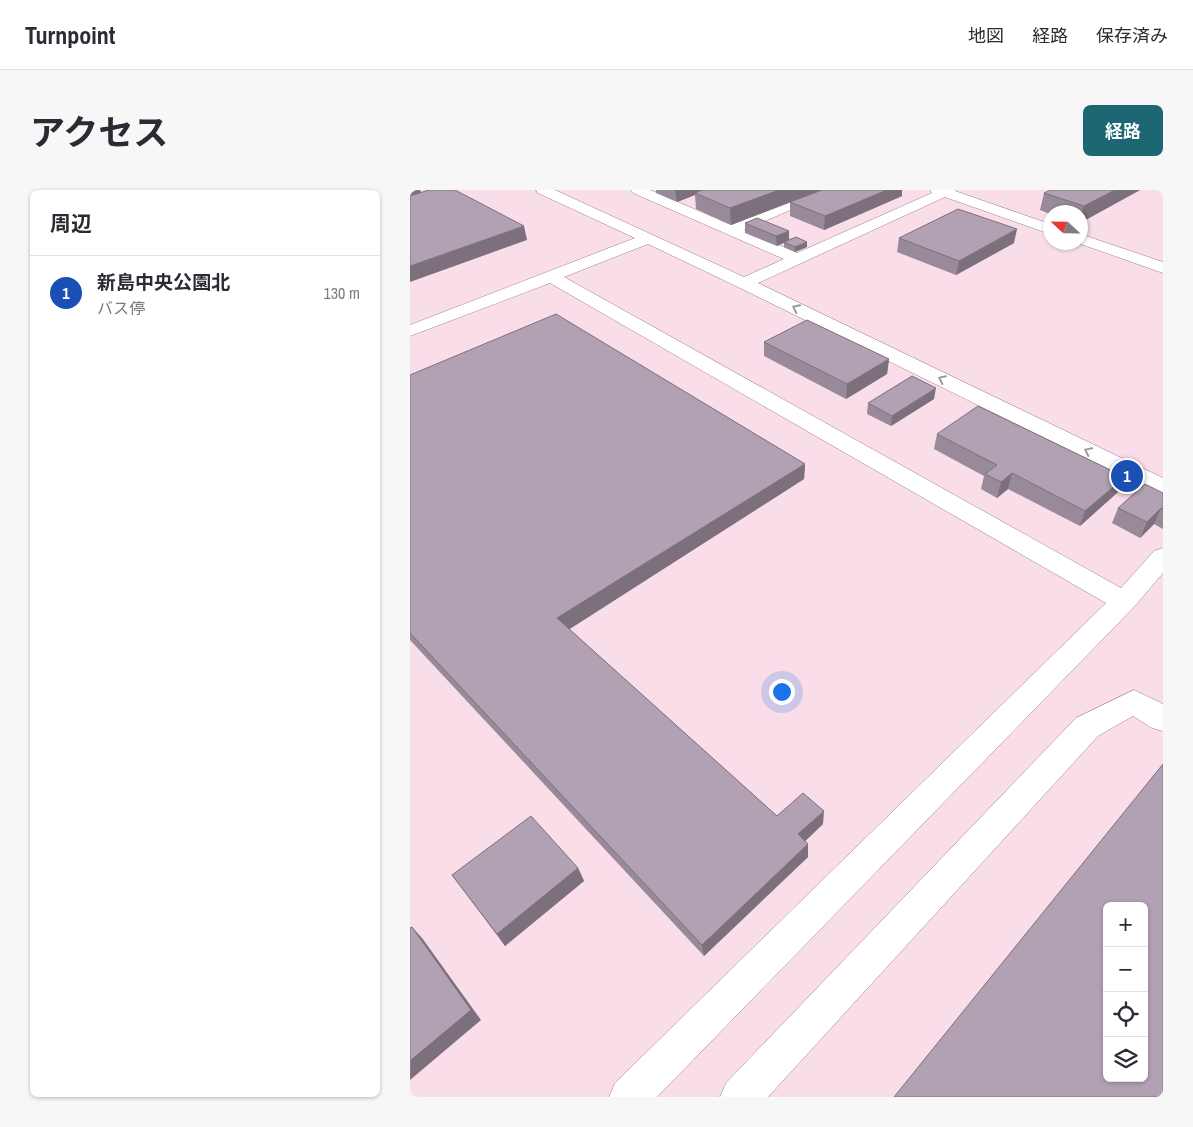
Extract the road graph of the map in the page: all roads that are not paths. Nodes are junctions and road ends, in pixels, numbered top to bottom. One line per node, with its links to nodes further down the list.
1 (544, 190): 8 (street)
2 (570, 190): 13 (street)
3 (638, 190): 7 (street)
4 (825, 190): 7 (street)
5 (943, 191): 6 (street); 10 (street)
6 (1043, 227)
7 (732, 230): 10 (street)
8 (648, 239): 12 (street); 13 (street)
9 (1088, 242): 11 (street)
10 (796, 258): 13 (street)
11 (1163, 268)
12 (552, 277): 14 (street); 18 (street)
13 (751, 280): 15 (street); 16 (street, one-way to 13)
14 (410, 331)
15 (1118, 446)
16 (1163, 487)
17 (1163, 556): 18 (street)
18 (1124, 601): 20 (street)
19 (1163, 719): 21 (street)
20 (629, 1097)
21 (740, 1097)

